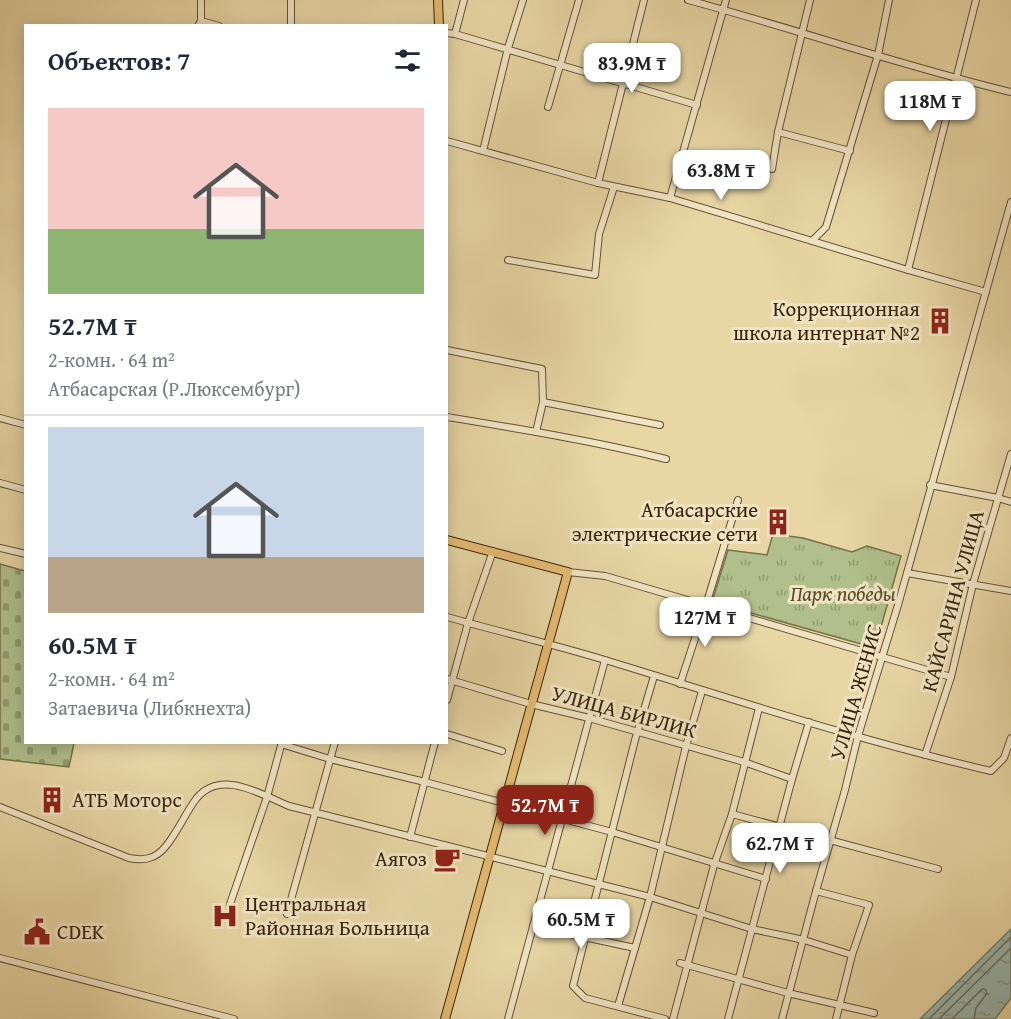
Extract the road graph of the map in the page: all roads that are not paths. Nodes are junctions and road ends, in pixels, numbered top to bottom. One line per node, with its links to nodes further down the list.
1 (201, 0): 14 (street)
2 (291, 0): 15 (street)
3 (438, 0): 16 (main road)
4 (464, 0): 18 (street)
5 (523, 0): 19 (street)
6 (579, 0): 21 (street)
7 (644, 0): 23 (street)
8 (688, 0): 13 (street)
9 (726, 0): 13 (street)
10 (810, 0): 17 (street)
11 (889, 0): 20 (street)
12 (976, 0): 22 (street)
13 (724, 9): 17 (street); 25 (street)
14 (200, 23)
15 (293, 24)
16 (439, 24)
17 (802, 32): 20 (street); 27 (street)
18 (451, 34): 19 (street)
19 (508, 48): 21 (street); 29 (street)
20 (878, 55): 22 (street); 30 (street)
21 (562, 64): 23 (street); 26 (street)
22 (956, 79): 24 (street); 38 (street)
23 (623, 84): 25 (street); 32 (street)
24 (1011, 92)
25 (697, 105): 34 (street)
26 (548, 107)
27 (778, 132): 30 (street); 31 (street)
28 (448, 141): 29 (street)
29 (483, 151): 32 (street)
30 (850, 151): 36 (street)
31 (772, 169)
32 (598, 183): 33 (street)
33 (614, 187): 34 (street); 37 (street)
34 (670, 198): 36 (street)
35 (1011, 202): 39 (street, УЛИЦА ЖЕНИС)
36 (812, 241): 38 (street)
37 (508, 260)
38 (908, 270): 39 (street)
39 (986, 291): 50 (street, УЛИЦА ЖЕНИС)
40 (448, 350): 41 (street)
41 (543, 402): 45 (street); 46 (street)
42 (448, 417): 46 (street)
43 (0, 418): 44 (street)
44 (24, 424)
45 (660, 425)
46 (536, 432): 48 (street)
47 (1011, 454): 52 (street, КАЙСАРИНА УЛИЦА)
48 (666, 459)
49 (0, 483): 51 (street)
50 (930, 485): 52 (street); 60 (street, УЛИЦА ЖЕНИС)
51 (24, 489)
52 (998, 498): 54 (street); 61 (street, КАЙСАРИНА УЛИЦА)
53 (738, 500): 63 (street)
54 (1011, 502)
55 (448, 540): 57 (main road)
56 (0, 548): 58 (street)
57 (493, 551): 59 (main road); 65 (street)
58 (24, 554)
59 (568, 572): 63 (street); 66 (main road)
60 (907, 573): 61 (street); 67 (street, УЛИЦА ЖЕНИС)
61 (973, 584): 62 (street); 70 (street, КАЙСАРИНА УЛИЦА)
62 (1011, 591)
63 (706, 605): 67 (street); 72 (street)
64 (448, 617): 65 (street)
65 (468, 623): 66 (street); 71 (street)
66 (548, 644): 68 (street); 74 (main road)
67 (883, 657): 70 (street); 80 (street, УЛИЦА ЖЕНИС)
68 (605, 660): 69 (street); 76 (street)
69 (654, 676): 72 (street); 78 (street)
70 (951, 678): 88 (street, КАЙСАРИНА УЛИЦА)
71 (450, 680): 74 (street, УЛИЦА БИРЛИК)
72 (680, 684): 73 (street)
73 (702, 691): 75 (street); 86 (street)
74 (531, 704): 76 (street, УЛИЦА БИРЛИК); 94 (main road)
75 (759, 708): 77 (street); 90 (street)
76 (589, 718): 78 (street, УЛИЦА БИРЛИК); 98 (street)
77 (809, 722): 80 (street); 91 (street)
78 (637, 732): 86 (street, УЛИЦА БИРЛИК); 100 (street)
79 (448, 734): 87 (street)
80 (858, 736): 88 (street); 102 (street, УЛИЦА ЖЕНИС)
81 (1011, 738): 88 (street)
82 (282, 744): 93 (street)
83 (285, 744): 89 (street)
84 (334, 744): 89 (street)
85 (434, 744): 92 (street)
86 (686, 746): 90 (street, УЛИЦА БИРЛИК); 103 (street)
87 (502, 751)
88 (925, 756)
89 (330, 759): 92 (street); 96 (street)
90 (744, 762): 91 (street, УЛИЦА БИРЛИК); 97 (street)
91 (792, 779): 99 (street)
92 (425, 782): 94 (street); 101 (street)
93 (267, 797): 95 (street); 96 (street); 112 (street)
94 (504, 804): 98 (street); 104 (main road)
95 (0, 807)
96 (316, 813): 101 (street); 113 (street)
97 (732, 814): 99 (street); 105 (street)
98 (562, 819): 100 (street); 107 (street)
99 (780, 826): 102 (street); 108 (street)
100 (612, 832): 103 (street); 109 (street)
101 (410, 837): 104 (street)
102 (831, 839): 106 (street); 110 (street, УЛИЦА ЖЕНИС)
103 (662, 848): 105 (street); 111 (street)
104 (489, 857): 107 (street); 130 (main road)
105 (714, 865): 108 (street); 114 (street)
106 (938, 869)
107 (548, 871): 109 (street); 115 (street)
108 (766, 879): 116 (street)
109 (597, 884): 111 (street); 117 (street)
110 (816, 891): 118 (street, УЛИЦА ЖЕНИС); 120 (street)
111 (650, 897): 114 (street); 119 (street)
112 (230, 904)
113 (287, 914)
114 (701, 914): 116 (street); 123 (street)
115 (533, 926): 117 (street); 131 (street)
116 (752, 929): 118 (street); 124 (street)
117 (584, 938): 119 (street); 127 (street)
118 (804, 940): 120 (street); 125 (street, УЛИЦА ЖЕНИС)
119 (635, 948): 127 (street)
120 (852, 956): 126 (street)
121 (0, 958): 129 (street)
122 (680, 963): 123 (street)
123 (688, 965): 124 (street); 133 (street)
124 (738, 978): 125 (street); 134 (street)
125 (788, 993): 126 (street); 135 (street, УЛИЦА ЖЕНИС)
126 (840, 1005): 128 (street); 136 (street)
127 (618, 1006): 132 (street)
128 (874, 1013)
129 (234, 1019)
130 (445, 1019)
131 (508, 1019)
132 (665, 1019)
133 (673, 1019)
134 (728, 1019)
135 (782, 1019)
136 (836, 1019)

